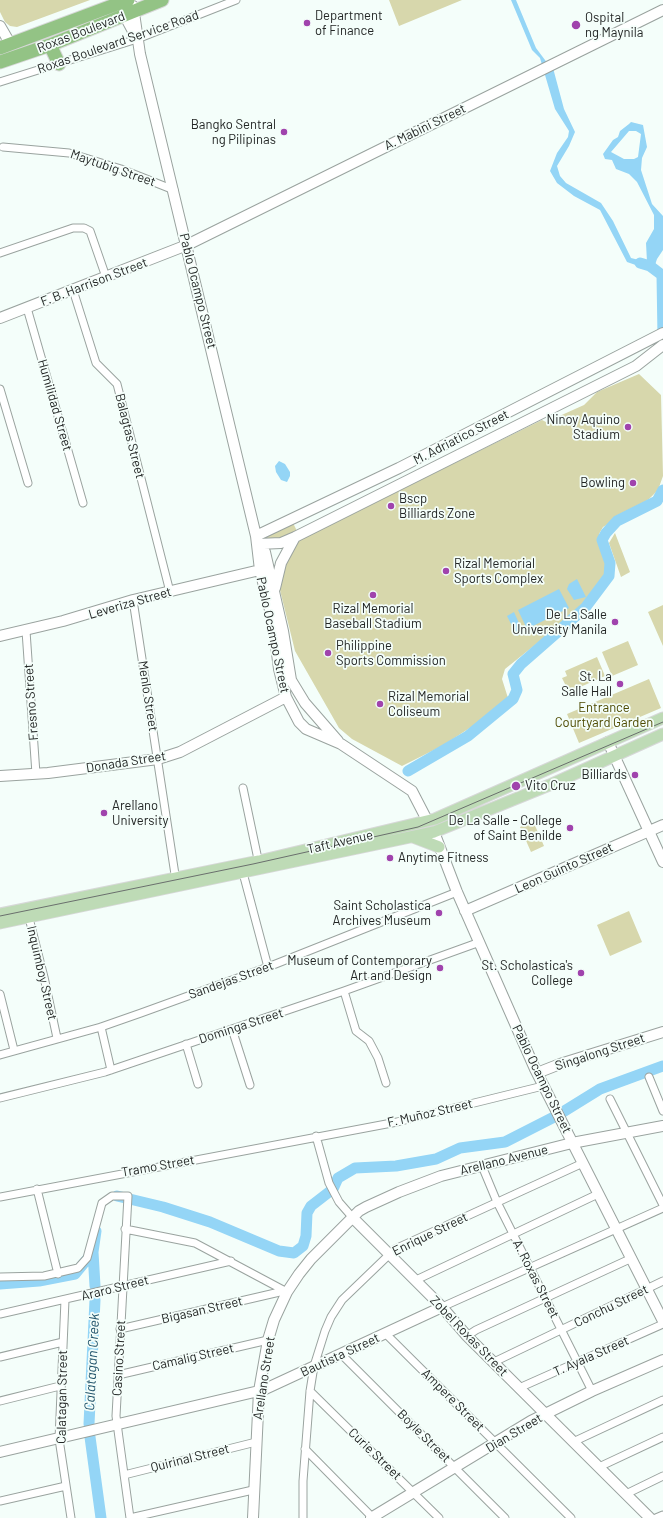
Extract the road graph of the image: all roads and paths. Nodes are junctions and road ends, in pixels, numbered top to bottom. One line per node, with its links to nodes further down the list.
1 (162, 0): 3 (highway, Roxas Boulevard)
2 (236, 0): 6 (street, Roxas Boulevard Service Road)
3 (126, 5): 6 (main road, Pablo Ocampo Street); 7 (highway, Roxas Boulevard); 8 (highway, Roxas Boulevard)
4 (663, 10): 14 (main road, A. Mabini Street)
5 (0, 26): 8 (main road)
6 (136, 39): 10 (street, Roxas Boulevard Service Road); 13 (main road, Pablo Ocampo Street)
7 (50, 44): 9 (highway, Roxas Boulevard); 10 (highway)
8 (5, 46)
9 (4, 58)
10 (59, 64): 11 (street, Roxas Boulevard Service Road)
11 (0, 82)
12 (3, 147): 13 (street, Maytubig Street)
13 (174, 190): 14 (main road, Pablo Ocampo Street)
14 (188, 245): 16 (main road, F. B. Harrison Street); 26 (main road, Pablo Ocampo Street)
15 (0, 253): 16 (street)
16 (106, 277): 17 (main road, F. B. Harrison Street)
17 (73, 290): 18 (main road, F. B. Harrison Street); 28 (street, Balagtas Street)
18 (27, 308): 19 (main road, F. B. Harrison Street); 24 (street, Humilidad Street)
19 (0, 318)
20 (661, 334): 26 (main road, M. Adriatico Street)
21 (662, 346): 25 (main road, M. Adriatico Street)
22 (0, 389): 23 (street)
23 (28, 483)
24 (83, 503)
25 (295, 537): 26 (main road, M. Adriatico Street); 29 (main road)
26 (257, 540): 27 (main road, Pablo Ocampo Street); 29 (main road, Pablo Ocampo Street)
27 (260, 570): 28 (main road, Leveriza Street); 33 (main road, Pablo Ocampo Street)
28 (170, 592): 30 (main road, Leveriza Street)
29 (275, 592): 33 (main road, Pablo Ocampo Street)
30 (133, 600): 31 (main road, Leveriza Street); 42 (street, Menlo Street)
31 (26, 630): 32 (main road, Leveriza Street); 43 (street, Fresno Street)
32 (0, 636)
33 (287, 683): 34 (main road, Pablo Ocampo Street); 35 (main road, Pablo Ocampo Street)
34 (286, 697): 37 (main road, Pablo Ocampo Street); 42 (main road, Donada Street)
35 (318, 718): 37 (main road); 40 (main road, Pablo Ocampo Street)
36 (663, 718): 39 (main road, Taft Avenue)
37 (306, 729): 40 (main road, Pablo Ocampo Street)
38 (663, 734): 41 (main road, Taft Avenue)
39 (608, 742): 41 (main road); 46 (main road, Taft Avenue)
40 (341, 744): 46 (main road, Pablo Ocampo Street)
41 (614, 756): 48 (main road); 49 (main road, Taft Avenue)
42 (158, 759): 43 (main road, Donada Street); 55 (street, Menlo Street)
43 (36, 774): 44 (main road, Donada Street)
44 (0, 776)
45 (243, 788): 53 (street)
46 (427, 820): 53 (main road, Taft Avenue)
47 (663, 825): 48 (main road, Leon Guinto Street)
48 (649, 831): 52 (main road); 57 (main road, Leon Guinto Street)
49 (434, 832): 50 (main road, Taft Avenue); 51 (main road, Pablo Ocampo Street)
50 (409, 836): 51 (main road); 53 (main road, Taft Avenue)
51 (439, 847): 56 (main road, Pablo Ocampo Street)
52 (663, 862)
53 (260, 865): 54 (main road, Taft Avenue); 55 (main road, Taft Avenue)
54 (243, 873): 55 (main road, Taft Avenue); 62 (street)
55 (176, 882): 58 (main road, Taft Avenue)
56 (457, 892): 57 (main road, Pablo Ocampo Street); 62 (street, Sandejas Street)
57 (466, 911): 61 (main road, Pablo Ocampo Street)
58 (28, 913): 59 (main road, Taft Avenue); 60 (main road, Taft Avenue); 68 (street, Inquimboy Street)
59 (0, 914)
60 (0, 923)
61 (480, 942): 63 (street, Dominga Street); 73 (main road, Pablo Ocampo Street)
62 (268, 967): 65 (street, Sandejas Street)
63 (344, 991): 66 (street, Dominga Street); 75 (street)
64 (0, 994): 70 (street)
65 (101, 1028): 68 (street, Sandejas Street); 72 (street)
66 (232, 1029): 69 (street, Dominga Street); 77 (street)
67 (663, 1032): 73 (main road, Singalong Street)
68 (57, 1038): 70 (street, Sandejas Street)
69 (186, 1044): 72 (street, Dominga Street); 76 (street)
70 (14, 1050): 71 (street, Sandejas Street)
71 (0, 1055)
72 (111, 1070): 79 (street, Dominga Street)
73 (537, 1073): 78 (main road, Pablo Ocampo Street)
74 (648, 1077): 81 (street)
75 (386, 1083)
76 (198, 1084)
77 (250, 1085)
78 (543, 1086): 84 (street, F. Muñoz Street); 85 (main road, Pablo Ocampo Street)
79 (0, 1098)
80 (610, 1099): 83 (street)
81 (663, 1110)
82 (663, 1126): 83 (main road, Arellano Avenue)
83 (626, 1132): 85 (main road, Arellano Avenue); 92 (street)
84 (316, 1136): 88 (street, Tramo Street); 93 (street, Zobel Roxas Street)
85 (572, 1143): 86 (main road, Pablo Ocampo Street); 87 (main road, Arellano Avenue)
86 (583, 1163): 89 (main road, Pablo Ocampo Street); 91 (street, Enrique Street)
87 (482, 1166): 91 (street, A. Roxas Street); 93 (main road, Arellano Avenue)
88 (37, 1189): 90 (street, Tramo Street); 101 (street)
89 (598, 1194): 95 (main road, Pablo Ocampo Street); 96 (street)
90 (0, 1197)
91 (497, 1202): 96 (street, A. Roxas Street); 97 (street, Enrique Street)
92 (663, 1206): 95 (street, Bautista Street)
93 (353, 1218): 97 (main road, Zobel Roxas Street); 107 (main road, Arellano Street)
94 (125, 1229): 99 (street); 101 (street, Casino Street); 105 (street, Casino Street)
95 (617, 1229): 98 (main road, Pablo Ocampo Street); 100 (street, Bautista Street)
96 (514, 1234): 100 (street, A. Roxas Street); 103 (street)
97 (389, 1254): 103 (main road, Zobel Roxas Street); 124 (street, Enrique Street)
98 (632, 1258): 106 (main road, Pablo Ocampo Street); 108 (street)
99 (231, 1261): 105 (street, Araro Street); 107 (street)
100 (530, 1268): 108 (street, A. Roxas Street); 110 (street, Bautista Street)
101 (58, 1274): 102 (street)
102 (0, 1278)
103 (416, 1280): 110 (main road, Zobel Roxas Street)
104 (663, 1281): 106 (street, Conchu Street)
105 (122, 1286): 109 (street, Araro Street); 113 (street, Casino Street)
106 (647, 1289): 112 (main road, Pablo Ocampo Street); 114 (street, Conchu Street)
107 (285, 1292): 113 (street, Bigasan Street); 117 (main road, Arellano Street)
108 (545, 1298): 114 (street, A. Roxas Street); 116 (street)
109 (65, 1300): 111 (street, Araro Street); 118 (street, Calatagan Street)
110 (442, 1307): 115 (main road, Bautista Street); 116 (main road, Zobel Roxas Street)
111 (0, 1314)
112 (663, 1322): 123 (street, T. Ayala Street)
113 (120, 1328): 125 (street, Casino Street)
114 (561, 1330): 122 (street, Conchu Street); 123 (street, A. Roxas Street)
115 (386, 1334): 119 (main road, Bautista Street); 139 (street, Ampere Street)
116 (467, 1336): 122 (main road, Zobel Roxas Street)
117 (268, 1340): 125 (street, Camalig Street); 128 (main road, Arellano Street)
118 (63, 1342): 120 (street); 126 (street, Calatagan Street)
119 (341, 1354): 124 (main road, Bautista Street); 143 (street, Boyle Street)
120 (0, 1357)
121 (663, 1360): 130 (main road, Dian Street)
122 (494, 1362): 127 (main road, Zobel Roxas Street)
123 (577, 1362): 127 (street, T. Ayala Street); 130 (street, A. Roxas Street)
124 (314, 1366): 128 (main road, Bautista Street); 129 (street, Enrique Street)
125 (118, 1375): 134 (street, Casino Street)
126 (60, 1386): 132 (street); 136 (street, Calatagan Street)
127 (519, 1388): 133 (main road, Zobel Roxas Street)
128 (259, 1391): 134 (main road, Bautista Street); 137 (main road, Arellano Street)
129 (310, 1391): 140 (street, Enrique Street); 148 (street, Curie Street)
130 (592, 1391): 133 (main road, Dian Street)
131 (663, 1400): 138 (street)
132 (0, 1401)
133 (545, 1414): 138 (main road, Zobel Roxas Street); 139 (main road, Dian Street)
134 (117, 1426): 136 (main road, Bautista Street); 144 (street, Casino Street)
135 (663, 1437): 142 (street)
136 (59, 1439): 141 (main road, Bautista Street); 146 (street, Calatagan Street)
137 (256, 1442): 144 (street, Quirinal Street); 147 (main road, Arellano Street)
138 (573, 1442): 142 (main road, Zobel Roxas Street)
139 (496, 1443): 143 (main road, Dian Street); 159 (street, Ampere Street)
140 (305, 1449): 152 (street, Enrique Street); 156 (street)
141 (0, 1452)
142 (599, 1467): 149 (main road, Zobel Roxas Street)
143 (456, 1468): 148 (main road, Dian Street); 158 (street, Boyle Street)
144 (124, 1475): 154 (street, Casino Street)
145 (663, 1476): 149 (street)
146 (66, 1486): 150 (street); 153 (street, Calatagan Street)
147 (253, 1490): 154 (street); 155 (main road, Arellano Street)
148 (414, 1492): 156 (main road, Dian Street); 157 (street, Curie Street)
149 (626, 1494): 160 (main road, Zobel Roxas Street)
150 (0, 1501)
151 (663, 1515): 161 (street)
152 (304, 1516)
153 (71, 1518)
154 (130, 1518)
155 (253, 1518)
156 (372, 1518)
157 (439, 1518)
158 (505, 1518)
159 (571, 1518)
160 (650, 1518)
161 (656, 1518)

